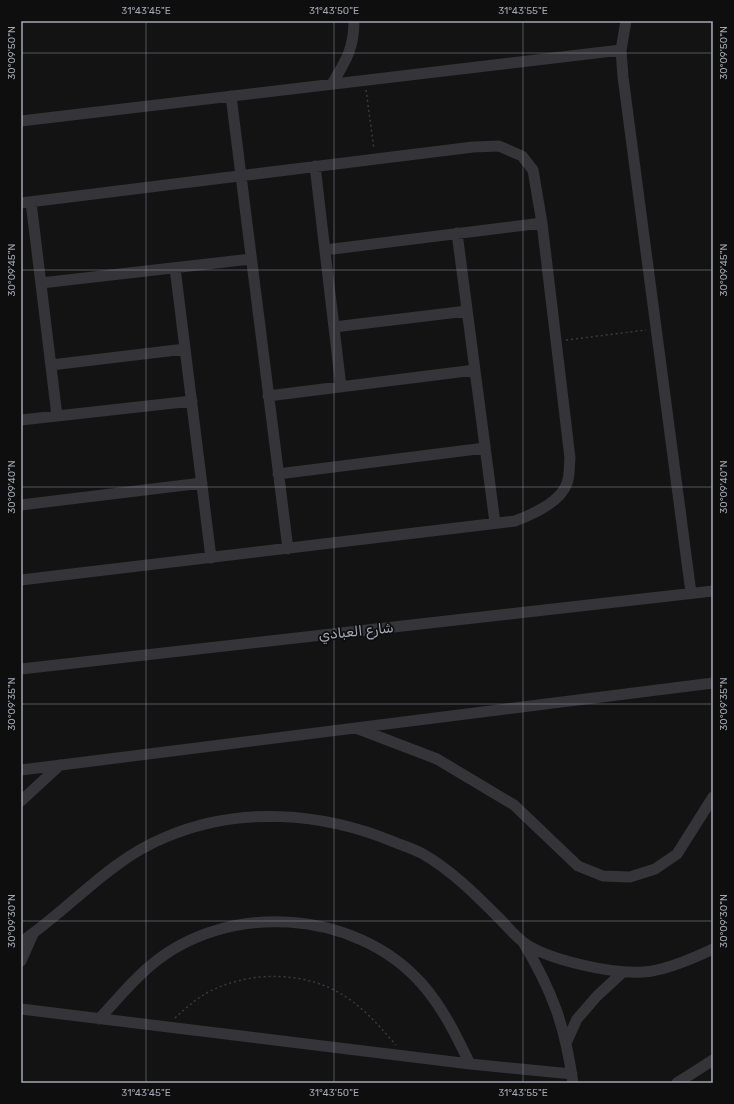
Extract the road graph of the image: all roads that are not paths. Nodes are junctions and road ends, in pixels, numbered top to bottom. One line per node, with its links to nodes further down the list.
1 (354, 21): 4 (street)
2 (626, 21): 3 (street)
3 (621, 50): 4 (street); 35 (street)
4 (332, 84): 5 (street)
5 (231, 96): 6 (street); 8 (street)
6 (21, 121)
7 (315, 166): 8 (street); 10 (street); 12 (street)
8 (241, 175): 9 (street); 13 (street)
9 (26, 203): 15 (street)
10 (542, 223): 11 (street); 30 (street)
11 (457, 233): 12 (street); 16 (street)
12 (325, 250): 17 (street)
13 (251, 259): 14 (street); 22 (street)
14 (175, 268): 15 (street); 18 (street)
15 (41, 283): 19 (street)
16 (467, 311): 17 (street); 20 (street)
17 (334, 327): 21 (street)
18 (185, 349): 19 (street); 23 (street)
19 (51, 365): 24 (street)
20 (475, 370): 21 (street); 26 (street)
21 (341, 387): 22 (street)
22 (268, 396): 27 (street)
23 (192, 401): 24 (street); 28 (street)
24 (57, 416): 25 (street)
25 (21, 420)
26 (485, 448): 27 (street); 30 (street)
27 (278, 474): 31 (street)
28 (202, 483): 29 (street); 32 (street)
29 (21, 505)
30 (495, 523): 31 (street)
31 (288, 549): 32 (street)
32 (211, 558): 33 (street)
33 (21, 580)
34 (713, 590): 35 (street, شارع العبادي)
35 (692, 594): 36 (street, شارع العبادي)
36 (21, 669)
37 (713, 683): 38 (street)
38 (354, 727): 39 (street); 41 (street)
39 (60, 765): 40 (street); 42 (street)
40 (21, 770)
41 (713, 798)
42 (21, 802)
43 (34, 934): 44 (street); 45 (street); 47 (street)
44 (21, 942)
45 (523, 942): 48 (street); 51 (street)
46 (713, 949): 48 (street)
47 (21, 961)
48 (623, 972): 51 (street)
49 (21, 1009): 50 (street)
50 (100, 1019): 53 (street); 53 (street)
51 (567, 1041): 54 (street)
52 (713, 1060): 55 (street)
53 (470, 1064): 54 (street)
54 (573, 1078)
55 (677, 1083)

